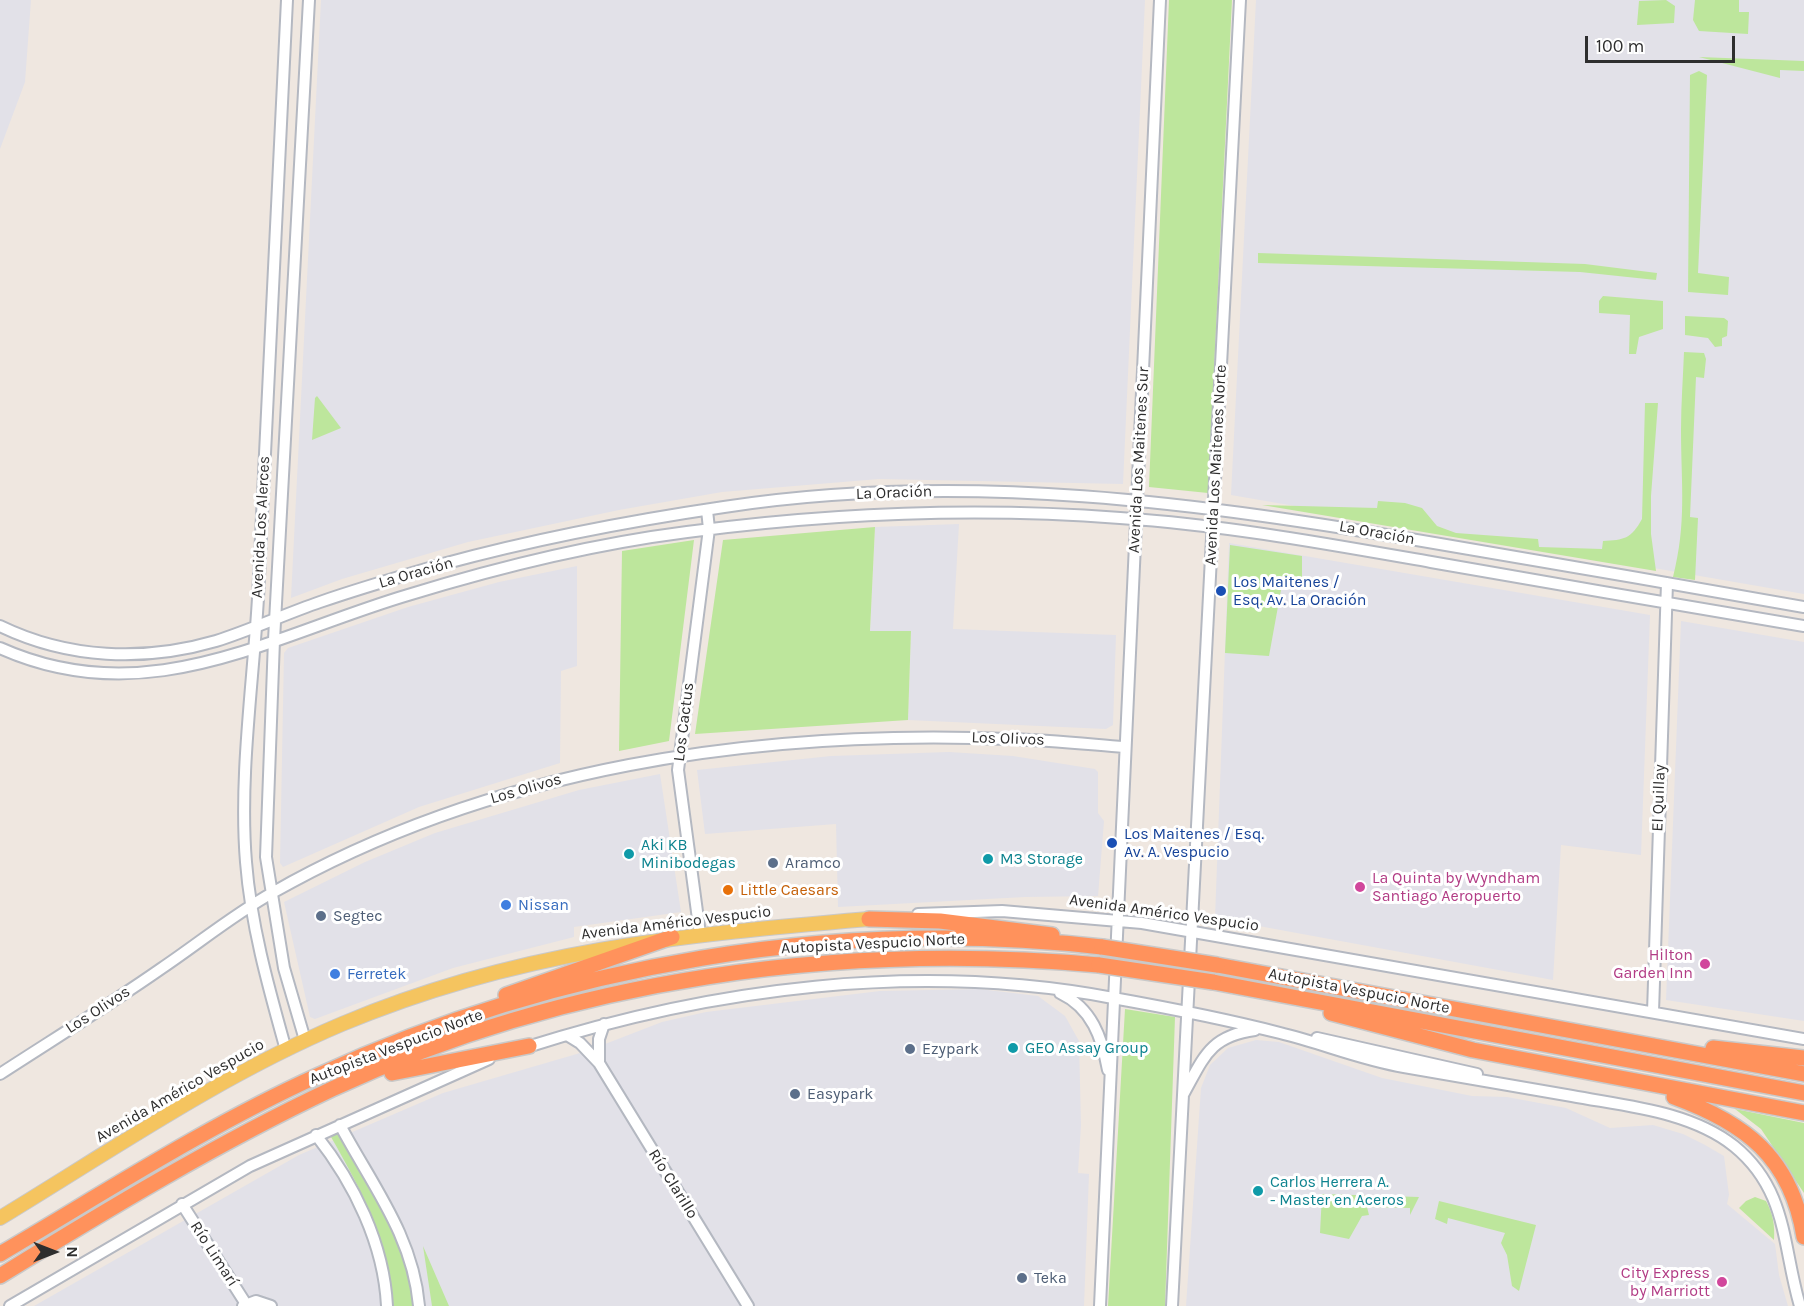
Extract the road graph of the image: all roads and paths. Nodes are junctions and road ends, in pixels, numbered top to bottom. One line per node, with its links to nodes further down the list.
1 (287, 0): 16 (street, Avenida Los Alerces)
2 (309, 0): 14 (street, Avenida Los Alerces)
3 (1160, 0): 5 (street, Avenida Los Maitenes Sur)
4 (1240, 0): 6 (street, Avenida Los Maitenes Norte)
5 (1137, 499): 6 (street, La Oración); 7 (street, La Oración); 8 (street, Avenida Los Maitenes Sur)
6 (1215, 508): 9 (street, Avenida Los Maitenes Norte); 11 (street, La Oración)
7 (707, 510): 10 (street, Los Cactus); 14 (street, La Oración)
8 (1136, 519): 9 (street, La Oración); 10 (street, La Oración); 21 (street, Avenida Los Maitenes Sur)
9 (1212, 527): 12 (street, La Oración); 27 (street, Avenida Los Maitenes Norte)
10 (709, 529): 18 (street, La Oración); 22 (street, Los Cactus)
11 (1667, 583): 12 (street, El Quillay); 13 (street, La Oración)
12 (1665, 603): 17 (street, La Oración); 34 (street, El Quillay)
13 (1804, 607)
14 (276, 618): 16 (street, La Oración); 18 (street, Avenida Los Alerces)
15 (0, 626): 16 (street, La Oración)
16 (256, 626): 20 (street, Avenida Los Alerces)
17 (1804, 626)
18 (274, 640): 20 (street, La Oración); 23 (street, Avenida Los Alerces)
19 (0, 648): 20 (street, La Oración)
20 (253, 649): 24 (street, Avenida Los Alerces)
21 (1124, 747): 22 (street, Los Olivos); 26 (street, Avenida Los Maitenes Sur)
22 (678, 756): 23 (street, Los Olivos); 28 (street, Los Cactus)
23 (271, 893): 24 (street, Los Olivos); 41 (street, Avenida Los Alerces)
24 (252, 905): 44 (street, Avenida Los Alerces); 47 (street, Los Olivos)
25 (869, 919): 26 (street, Avenida Américo Vespucio); 28 (main road, Avenida Américo Vespucio); 30 (highway)
26 (1117, 920): 27 (street, Avenida Américo Vespucio); 33 (street, Avenida Los Maitenes Sur)
27 (1191, 930): 34 (street, Avenida Américo Vespucio); 35 (street, Avenida Los Maitenes Norte)
28 (700, 934): 29 (main road, Avenida Américo Vespucio)
29 (672, 937): 36 (highway); 41 (main road, Avenida Américo Vespucio)
30 (1096, 946): 36 (highway, Autopista Vespucio Norte); 42 (highway, Autopista Vespucio Norte, bridge)
31 (1051, 989): 33 (street); 37 (street); 51 (street)
32 (1274, 993): 49 (highway); 50 (highway, Autopista Vespucio Norte, bridge); 52 (highway, Autopista Vespucio Norte)
33 (1116, 998): 35 (street); 51 (street, Avenida Los Maitenes Sur)
34 (1653, 1012): 40 (street, Avenida Américo Vespucio)
35 (1187, 1013): 38 (street); 53 (street, Avenida Los Maitenes Norte)
36 (467, 1017): 60 (highway, Autopista Vespucio Norte)
37 (604, 1024): 39 (street); 46 (street)
38 (1261, 1029): 53 (street); 70 (street)
39 (567, 1035): 43 (street); 46 (street, Río Clarillo)
40 (1804, 1039)
41 (305, 1040): 44 (main road, Avenida Américo Vespucio)
42 (1632, 1042): 45 (highway); 48 (highway, Autopista Vespucio Norte)
43 (529, 1046): 50 (highway); 55 (street)
44 (286, 1050): 58 (main road, Avenida Américo Vespucio)
45 (1804, 1058)
46 (599, 1063): 67 (street, Río Clarillo)
47 (0, 1074)
48 (1804, 1074)
49 (1634, 1082): 54 (highway); 59 (highway)
50 (334, 1088): 61 (highway, Autopista Vespucio Norte)
51 (1112, 1089): 68 (street)
52 (1804, 1093)
53 (1183, 1096): 69 (street, Avenida Los Maitenes Norte)
54 (1804, 1113)
55 (340, 1125): 56 (street); 66 (street)
56 (316, 1135): 57 (street); 65 (street)
57 (182, 1204): 62 (street, Río Limarí); 63 (street)
58 (0, 1218)
59 (1804, 1237)
60 (0, 1254)
61 (0, 1276)
62 (245, 1305): 64 (street)
63 (10, 1306)
64 (271, 1306)
65 (387, 1306)
66 (419, 1306)
67 (748, 1306)
68 (1100, 1306)
69 (1172, 1306)
70 (1800, 1306)

